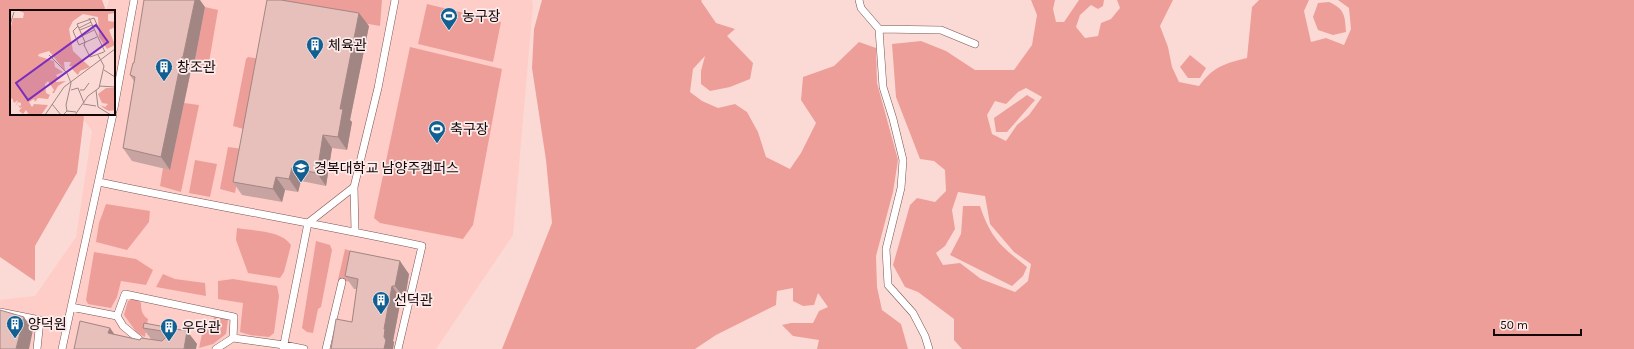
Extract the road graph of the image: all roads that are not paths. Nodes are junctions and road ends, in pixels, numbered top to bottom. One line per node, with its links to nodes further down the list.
1 (134, 0): 6 (lane)
2 (395, 0): 9 (lane)
3 (859, 0): 4 (lane)
4 (880, 29): 5 (lane); 25 (lane)
5 (975, 44)
6 (115, 103)
7 (113, 115): 8 (lane)
8 (99, 182): 10 (lane); 13 (lane)
9 (354, 187): 10 (lane); 11 (lane)
10 (308, 223): 11 (lane); 18 (lane)
11 (355, 231): 24 (lane)
12 (342, 282): 23 (lane)
13 (71, 307): 15 (lane); 20 (lane)
14 (0, 312): 19 (lane)
15 (117, 316): 16 (lane); 17 (lane)
16 (233, 338): 18 (lane); 21 (lane)
17 (152, 346)
18 (283, 347): 22 (lane)
19 (37, 349)
20 (62, 349)
21 (216, 349)
22 (304, 349)
23 (326, 349)
24 (398, 349)
25 (929, 349)

